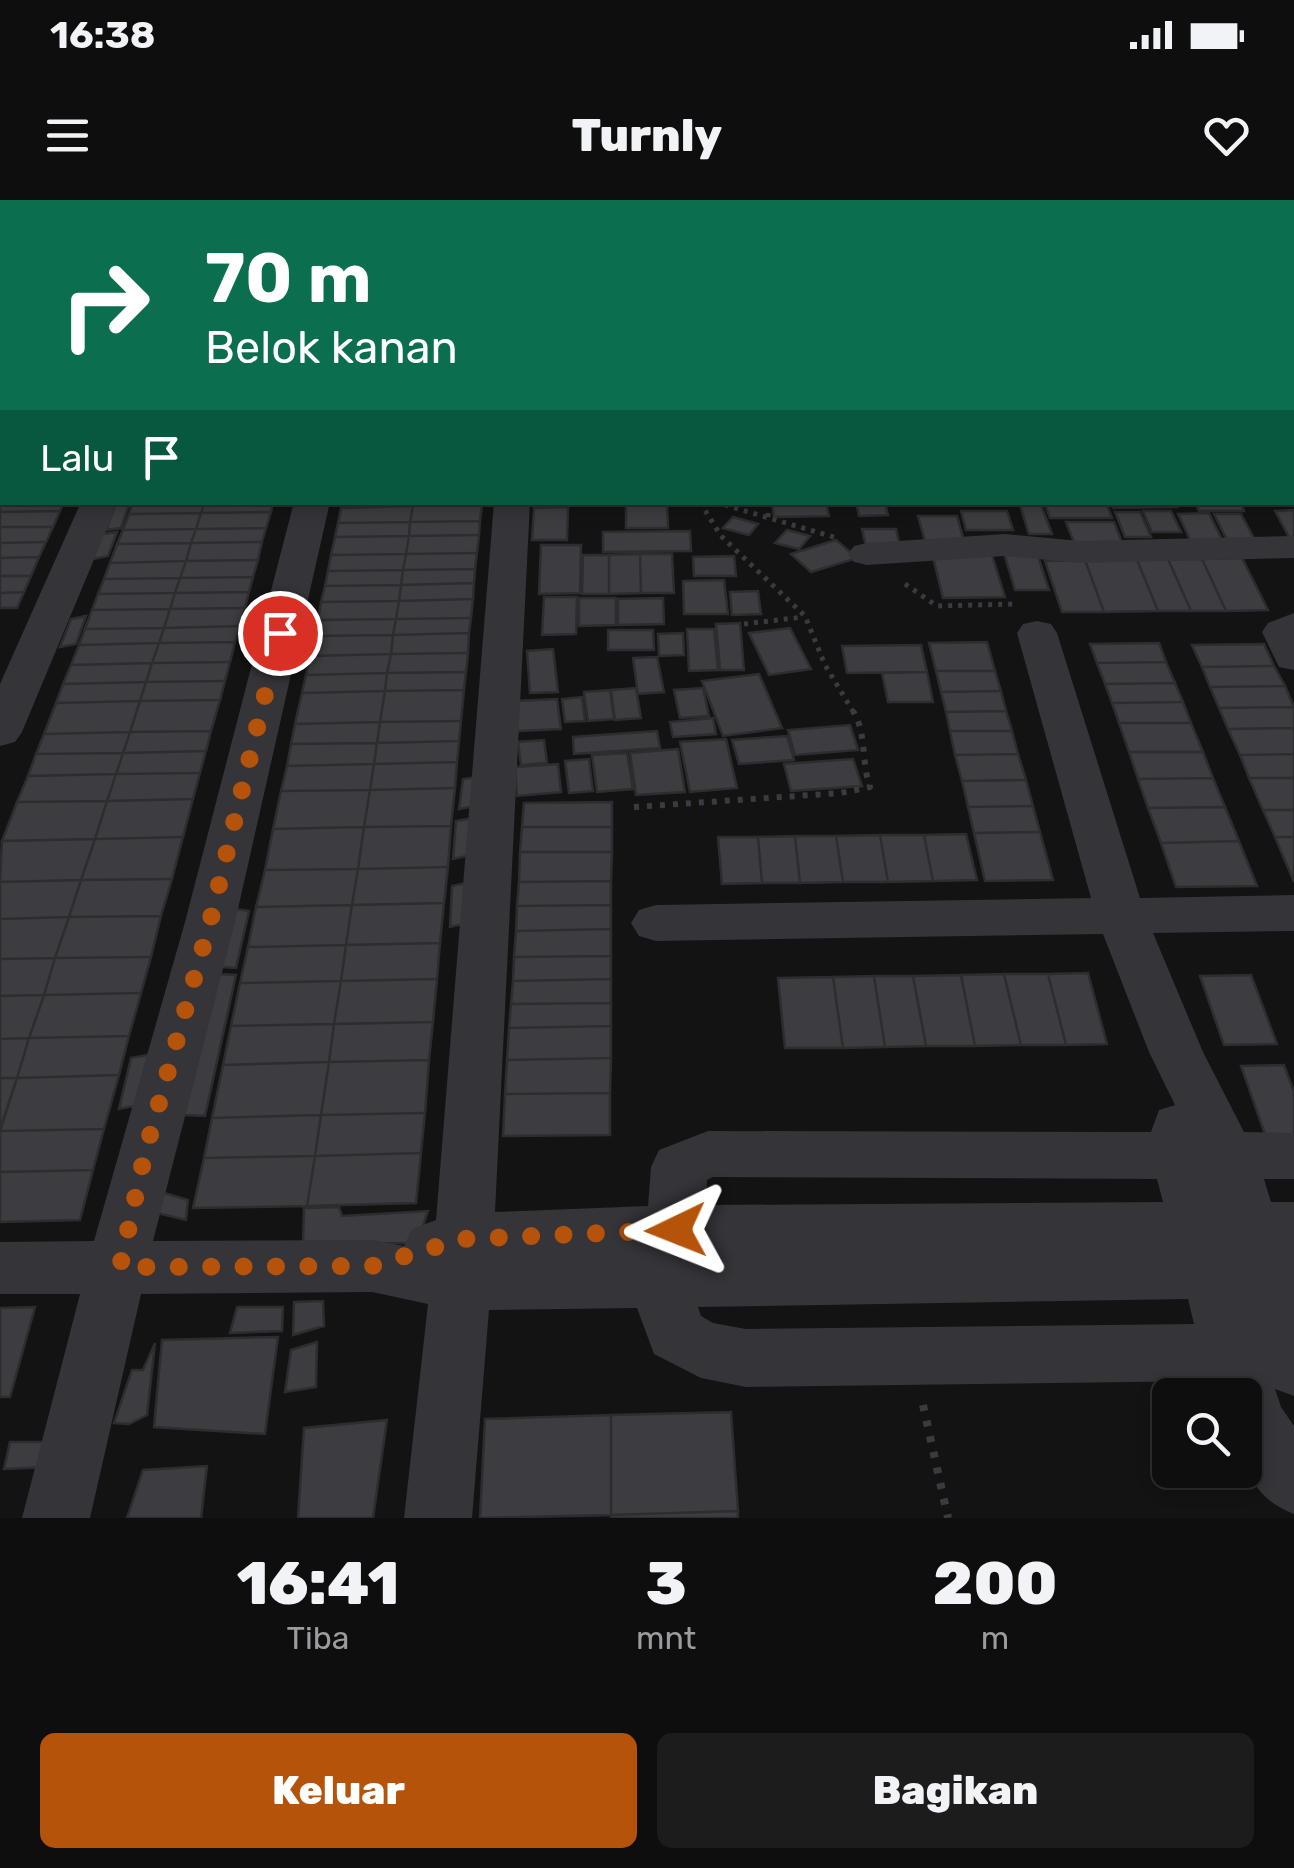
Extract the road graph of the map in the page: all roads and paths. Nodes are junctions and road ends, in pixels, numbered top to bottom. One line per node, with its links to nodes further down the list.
1 (99, 505): 15 (street)
2 (311, 505): 25 (street)
3 (512, 505): 24 (street)
4 (702, 505): 10 (path)
5 (725, 505): 7 (path)
6 (768, 505): 7 (path)
7 (768, 518): 9 (path)
8 (1294, 547): 9 (street)
9 (867, 554): 13 (path)
10 (805, 616): 11 (path); 16 (path)
11 (744, 624)
12 (1294, 625): 14 (street)
13 (1037, 633): 18 (street)
14 (1294, 658)
15 (0, 732)
16 (634, 807)
17 (1294, 913): 18 (street)
18 (1120, 916): 19 (street); 20 (street)
19 (656, 923)
20 (1204, 1156): 21 (street); 22 (street); 23 (street)
21 (1294, 1156)
22 (1253, 1251): 23 (street); 28 (street)
23 (668, 1255): 24 (street); 27 (street)
24 (462, 1261): 25 (street); 31 (street)
25 (120, 1267): 26 (street); 30 (street)
26 (0, 1268)
27 (912, 1355): 28 (street); 32 (path)
28 (1266, 1368): 29 (street)
29 (1294, 1482)
30 (56, 1518)
31 (438, 1518)
32 (948, 1518)

